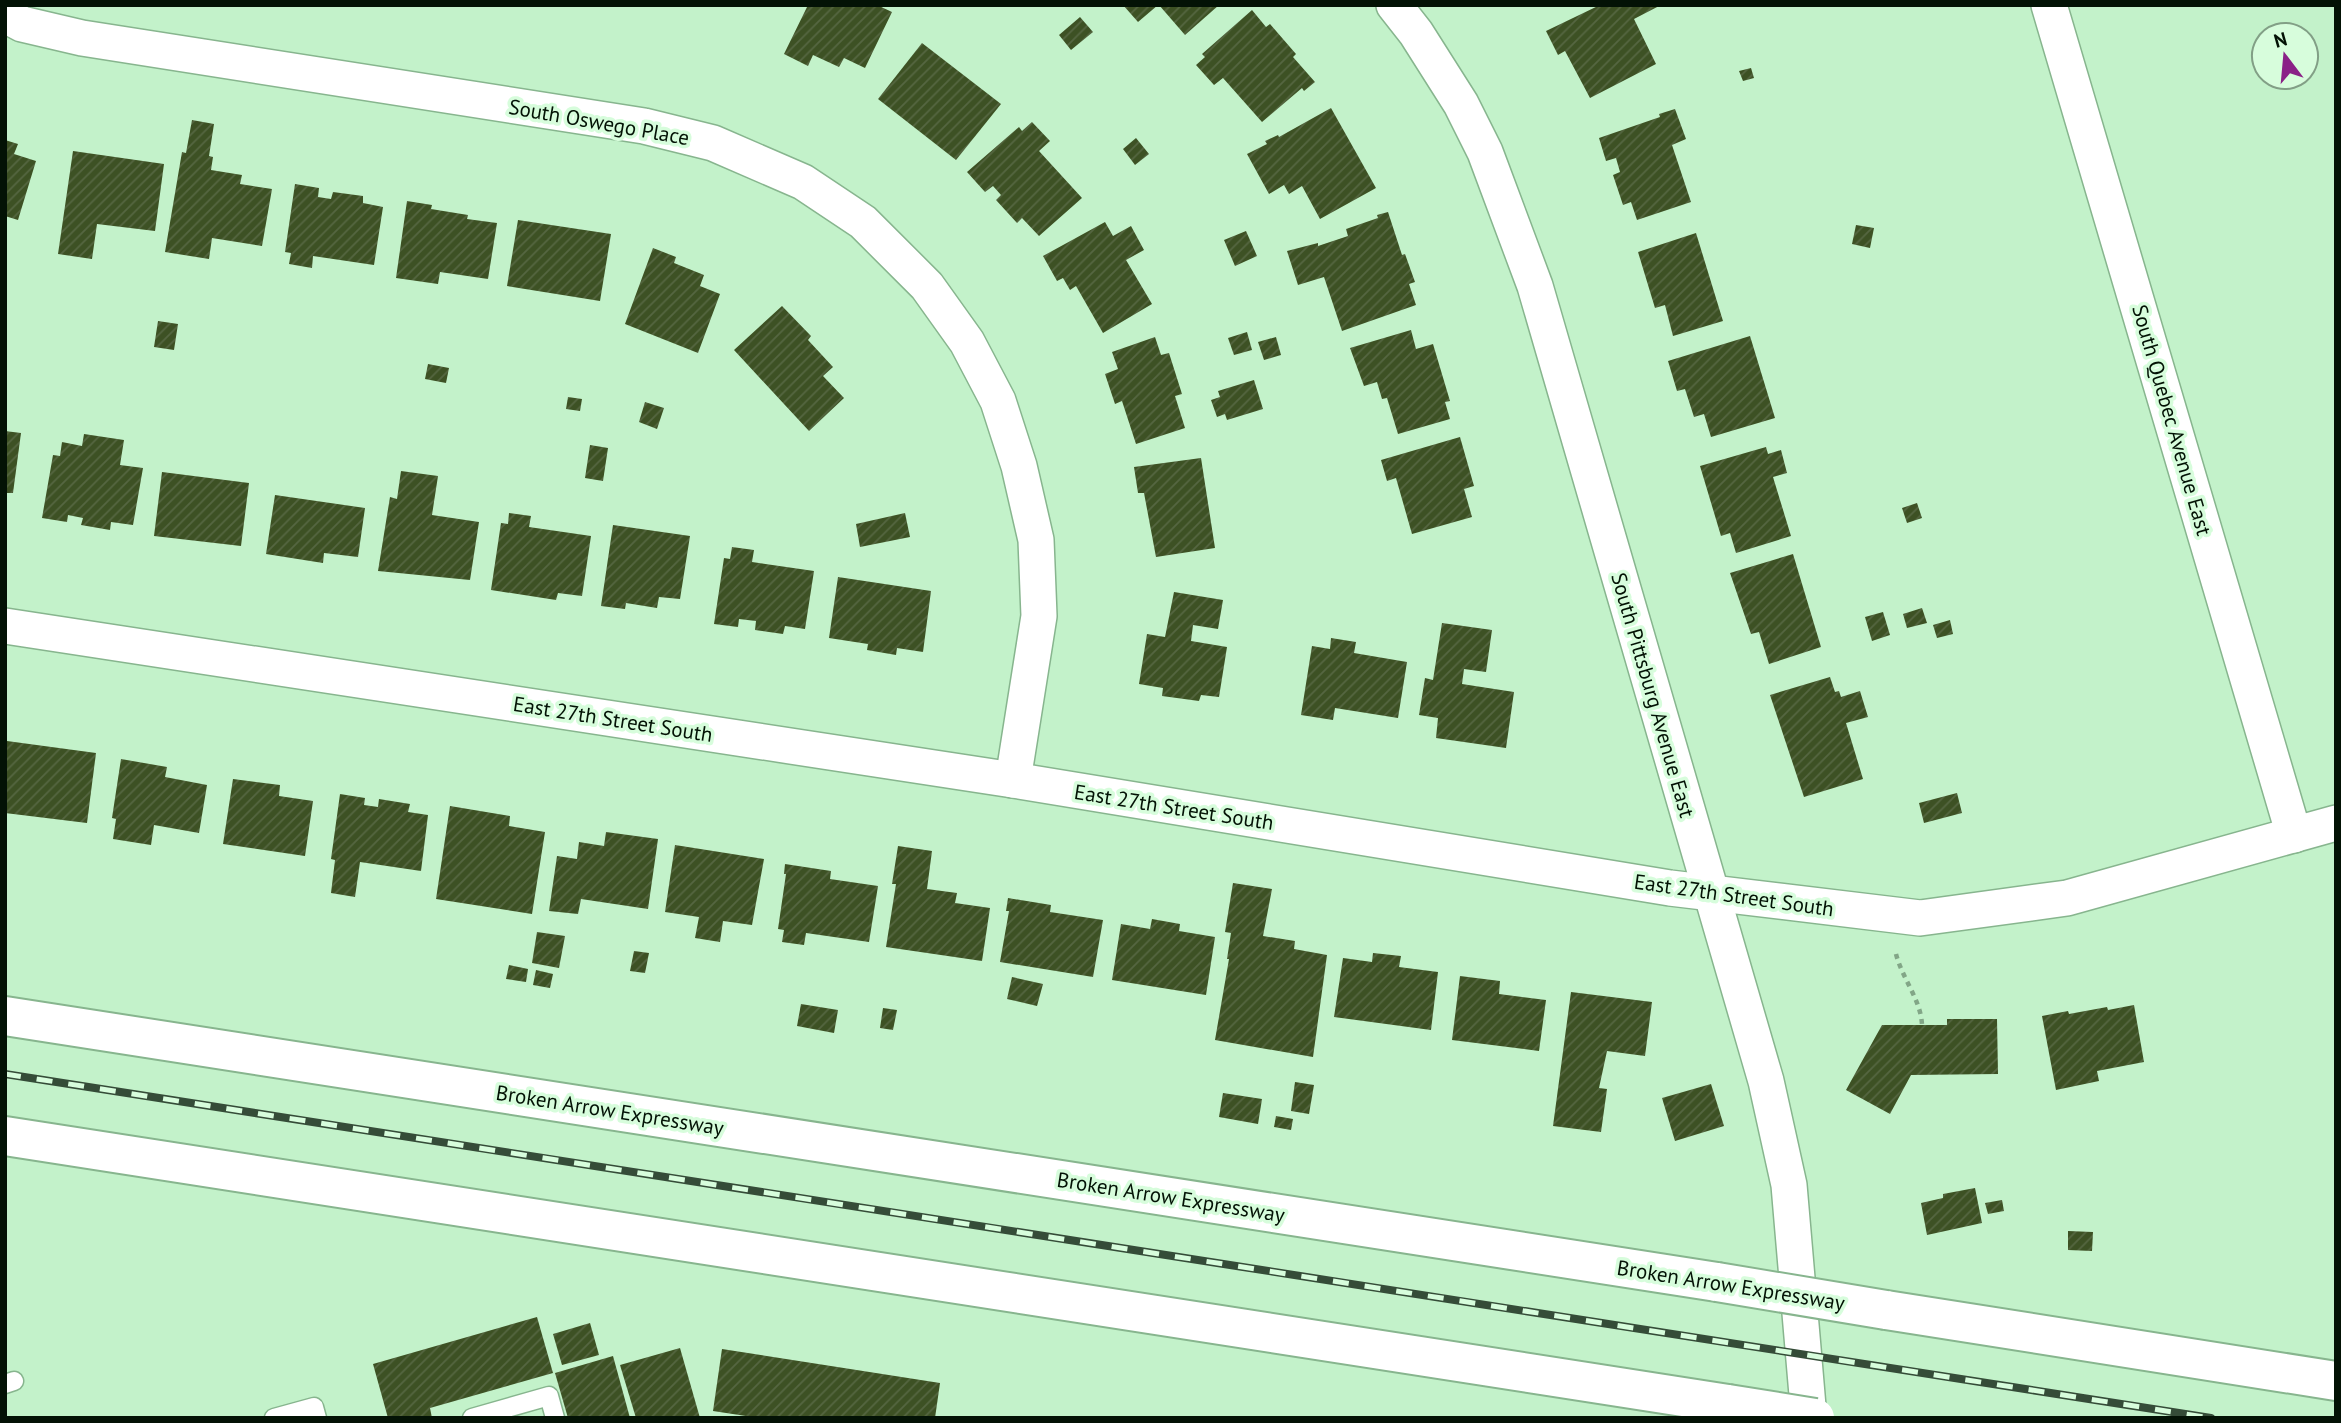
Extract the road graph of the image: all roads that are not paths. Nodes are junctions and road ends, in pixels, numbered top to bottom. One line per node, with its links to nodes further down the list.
1 (1394, 5): 8 (street, South Pittsburg Avenue East)
2 (2049, 5): 7 (street, South Quebec Avenue East)
3 (5, 15): 5 (street, South Oswego Place)
4 (5, 626): 5 (street, East 27th Street South)
5 (1013, 780): 8 (street, East 27th Street South)
6 (2336, 823): 7 (street, East 27th Street South)
7 (2294, 835): 8 (street, East 27th Street South)
8 (1711, 894): 16 (street, South Pittsburg Avenue East)
9 (5, 1016): 11 (highway, Broken Arrow Expressway, bridge)
10 (5, 1136): 17 (highway, bridge)
11 (2336, 1381)
12 (274, 1418): 13 (lane)
13 (317, 1418)
14 (471, 1418): 15 (lane)
15 (555, 1418)
16 (1808, 1418)
17 (1815, 1418)

